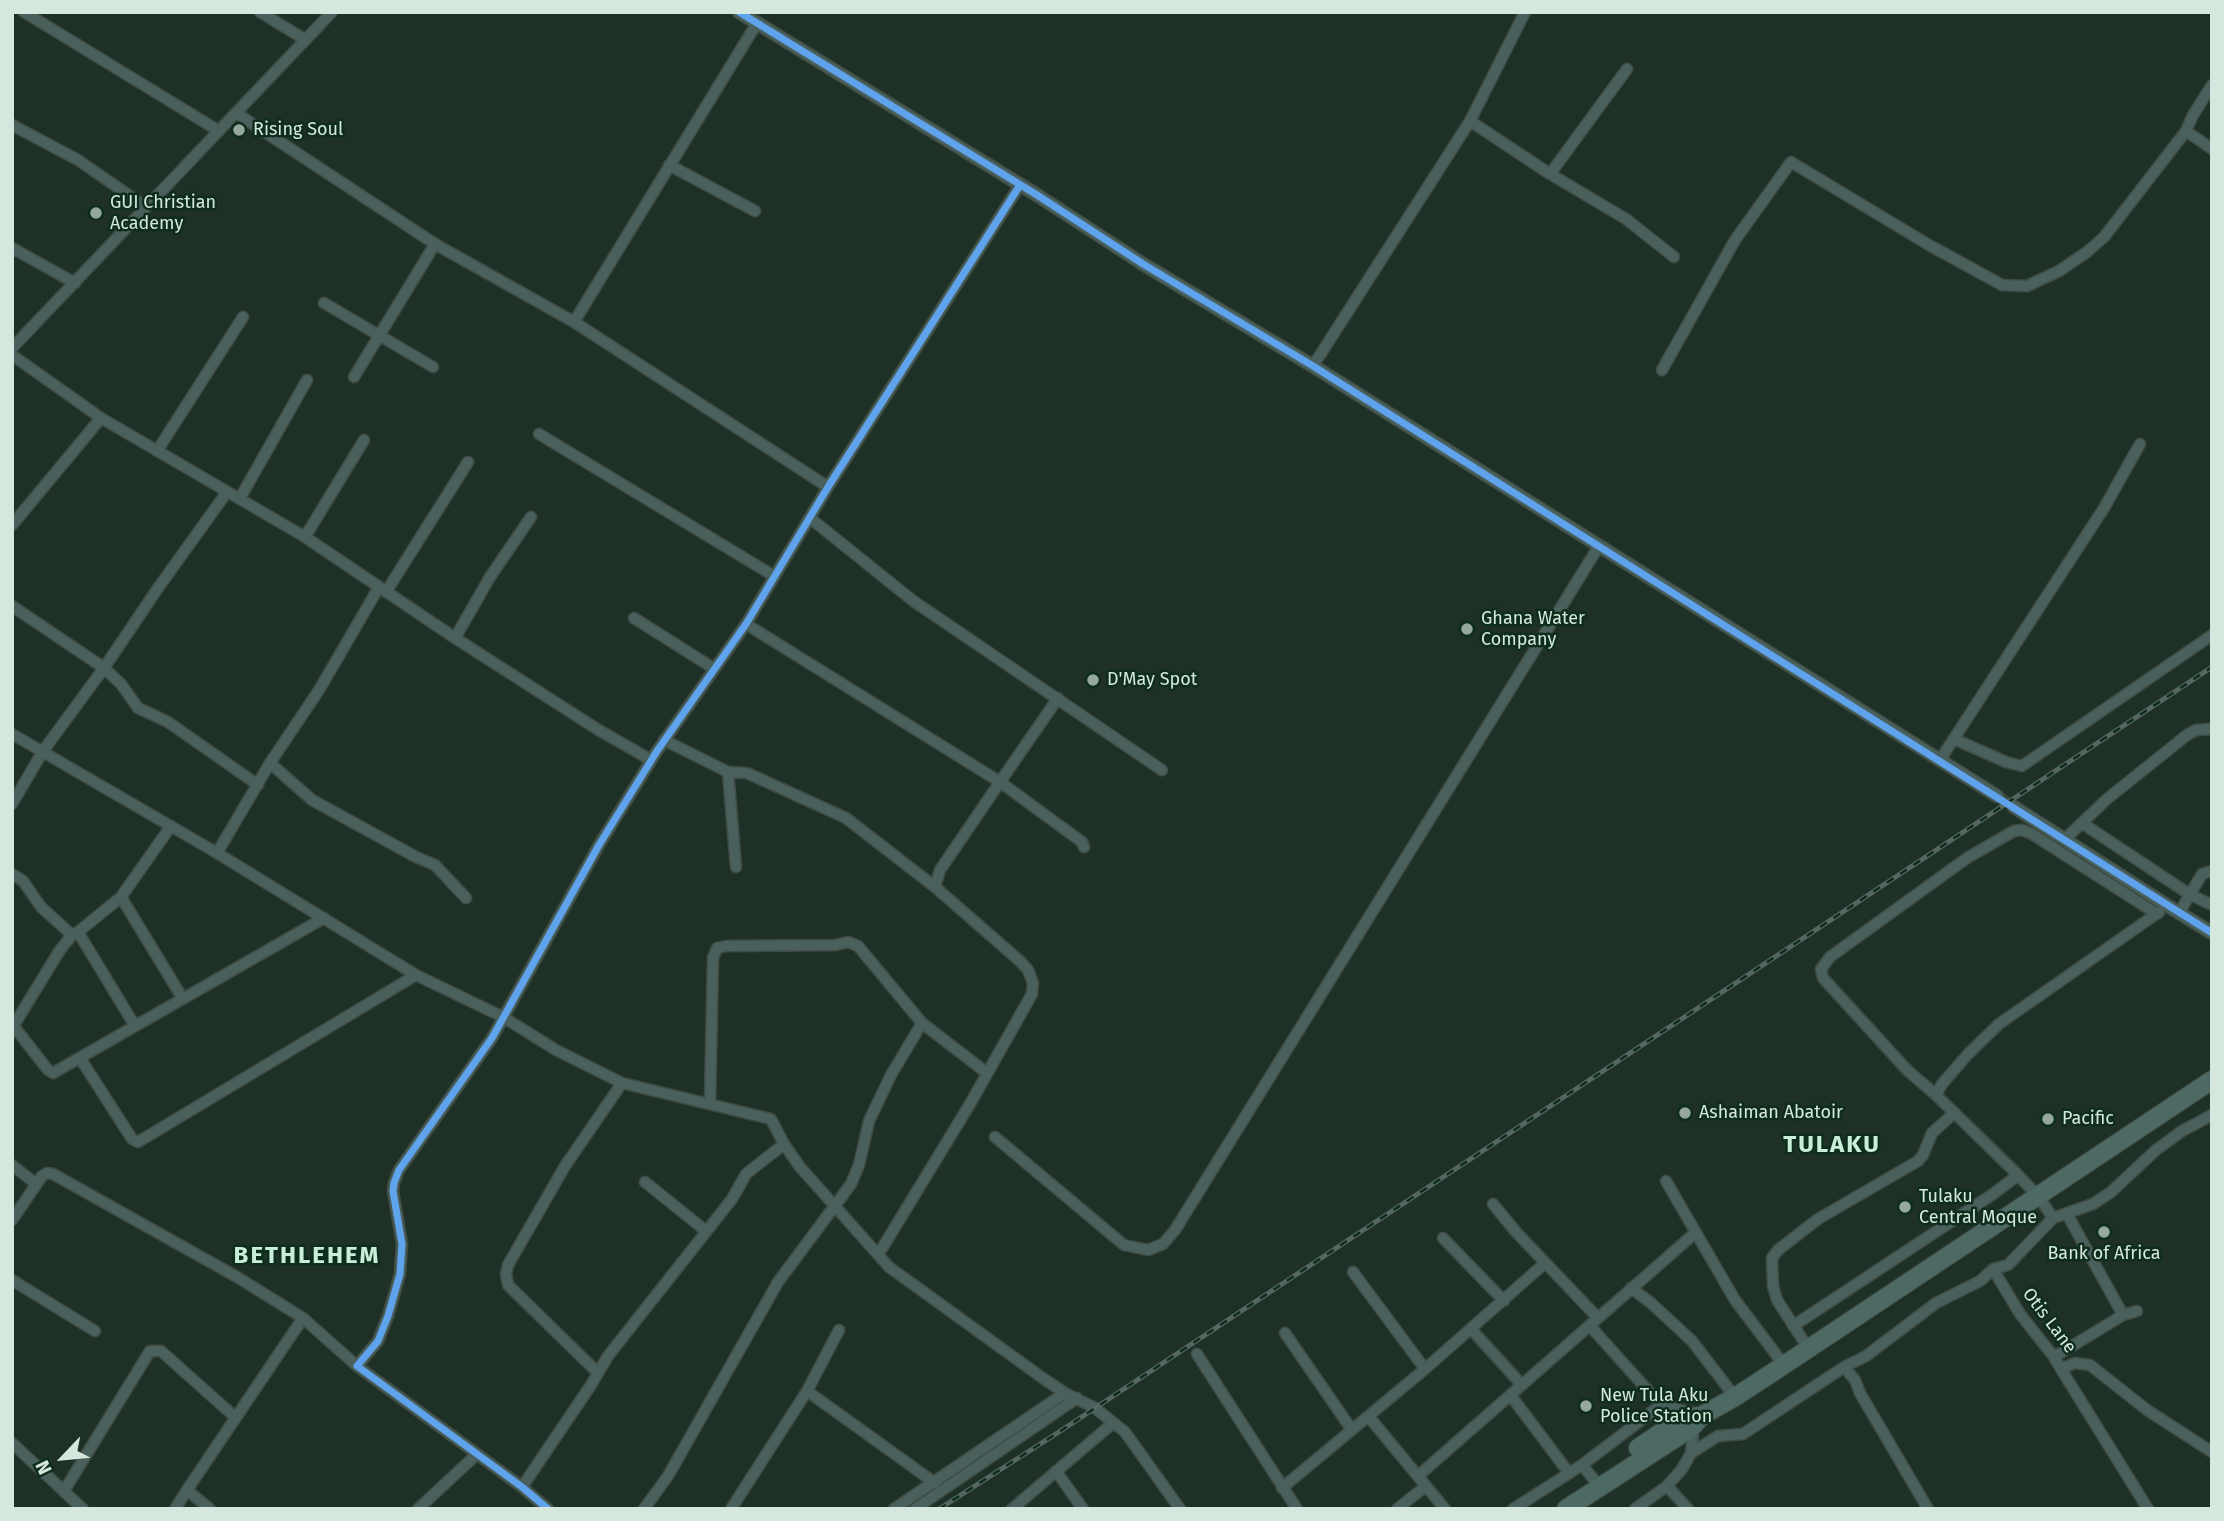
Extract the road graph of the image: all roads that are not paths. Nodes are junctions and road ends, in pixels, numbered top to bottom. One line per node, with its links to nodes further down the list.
1 (24, 12): 13 (street)
2 (260, 12): 7 (street)
3 (332, 12): 7 (street)
4 (740, 12): 6 (street)
5 (1525, 12): 11 (street)
6 (757, 23): 16 (street); 18 (street)
7 (304, 39): 10 (street)
8 (1627, 69): 17 (street)
9 (2212, 85): 14 (street)
10 (236, 113): 13 (street); 21 (street)
11 (1470, 121): 17 (street); 31 (street)
12 (12, 125): 19 (street)
13 (219, 131): 19 (street)
14 (2186, 131): 15 (street); 33 (street)
15 (2212, 149)
16 (669, 165): 20 (street); 27 (street)
17 (1550, 174): 23 (street)
18 (1020, 185): 31 (street); 42 (street)
19 (146, 207): 24 (street)
20 (755, 211)
21 (435, 244): 27 (street); 28 (street)
22 (12, 248): 24 (street)
23 (1674, 257)
24 (75, 284): 29 (street)
25 (324, 303): 28 (street)
26 (243, 317): 40 (street)
27 (574, 322): 42 (street)
28 (379, 337): 32 (street); 34 (street)
29 (12, 348)
30 (12, 355): 36 (street)
31 (1313, 366): 49 (street)
32 (433, 367)
33 (1662, 370)
34 (354, 377)
35 (307, 380): 44 (street)
36 (101, 418): 40 (street); 47 (street)
37 (539, 433): 50 (street)
38 (364, 440): 48 (street)
39 (2140, 444): 62 (street)
40 (157, 451): 43 (street)
41 (468, 462): 51 (street)
42 (828, 487): 46 (street)
43 (227, 492): 44 (street); 57 (street)
44 (240, 498): 48 (street)
45 (531, 517): 56 (street)
46 (810, 517): 50 (street); 59 (street)
47 (12, 526)
48 (305, 537): 51 (street)
49 (1599, 546): 66 (street); 106 (street)
50 (774, 576): 54 (street)
51 (382, 590): 56 (street); 67 (street)
52 (12, 606): 57 (street)
53 (634, 618): 58 (street)
54 (746, 624): 58 (street); 70 (street)
55 (2212, 635): 62 (street)
56 (455, 638): 65 (street)
57 (104, 668): 64 (street); 71 (street)
58 (713, 668): 63 (street)
59 (1058, 698): 68 (street); 70 (street)
60 (2212, 729): 75 (street)
61 (12, 734): 64 (street)
62 (1954, 739): 66 (street)
63 (664, 740): 65 (street); 69 (street)
64 (43, 751): 73 (street); 76 (street)
65 (651, 760): 94 (street)
66 (1940, 760): 72 (street)
67 (270, 764): 71 (street); 86 (street)
68 (1162, 769)
69 (728, 772): 80 (street); 83 (street)
70 (1000, 782): 78 (street); 83 (street)
71 (257, 785): 79 (street)
72 (1997, 796)
73 (12, 804)
74 (2014, 807): 77 (street)
75 (2082, 823): 77 (street); 84 (street)
76 (171, 826): 79 (street); 85 (street)
77 (2064, 839): 88 (street)
78 (1084, 847)
79 (216, 853): 89 (street)
80 (736, 867)
81 (2212, 871): 84 (street)
82 (12, 874): 91 (street)
83 (935, 887): 99 (street)
84 (2189, 894): 87 (street); 88 (street)
85 (121, 897): 91 (street); 93 (street)
86 (466, 898)
87 (2212, 905)
88 (2168, 911): 90 (street); 102 (street); 102 (street)
89 (324, 918): 92 (street); 93 (street)
90 (2212, 933)
91 (75, 934): 96 (street); 97 (street)
92 (416, 975): 94 (street); 98 (street)
93 (183, 999): 97 (street)
94 (503, 1017): 101 (street); 142 (street)
95 (922, 1023): 99 (street); 103 (street); 115 (street)
96 (13, 1024): 98 (street)
97 (135, 1026): 98 (street)
98 (80, 1058)
99 (987, 1073): 122 (street)
100 (2212, 1080): 113 (highway)
101 (622, 1083): 103 (street); 146 (street)
102 (1936, 1095): 104 (street)
103 (710, 1102): 107 (street)
104 (1954, 1113): 109 (street); 133 (street)
105 (2212, 1115): 116 (street)
106 (995, 1137)
107 (784, 1144): 115 (street); 119 (street)
108 (12, 1165): 112 (street)
109 (2018, 1175): 113 (street); 133 (street)
110 (1666, 1181): 120 (street)
111 (645, 1182): 119 (street)
112 (35, 1183): 118 (street); 131 (street)
113 (2038, 1196): 117 (street); 138 (highway)
114 (1493, 1204): 123 (street)
115 (834, 1206): 122 (street); 181 (street)
116 (2067, 1214): 117 (street); 130 (street)
117 (2053, 1218): 124 (street)
118 (12, 1220)
119 (705, 1231): 146 (street)
120 (1695, 1233): 127 (street); 141 (street)
121 (1444, 1238): 128 (street)
122 (878, 1255): 149 (street)
123 (1545, 1263): 128 (street); 132 (street)
124 (1993, 1269): 140 (street, Otis Lane); 143 (street)
125 (1353, 1272): 144 (street)
126 (12, 1280): 136 (street)
127 (1631, 1288): 132 (street); 152 (street)
128 (1504, 1301): 134 (street)
129 (2137, 1311): 130 (street)
130 (2123, 1315): 140 (street)
131 (303, 1318): 142 (street); 154 (street)
132 (1594, 1322): 147 (street); 153 (street)
133 (1793, 1326): 138 (street)
134 (1471, 1329): 144 (street); 147 (street)
135 (839, 1330): 148 (street)
136 (95, 1331)
137 (1285, 1333): 158 (street)
138 (1808, 1348): 141 (highway)
139 (1197, 1354): 172 (street)
140 (2054, 1357): 145 (street, Otis Lane)
141 (1784, 1365): 152 (highway)
142 (357, 1366): 162 (street)
143 (1844, 1367): 161 (street); 194 (street)
144 (1425, 1369): 155 (street)
145 (2061, 1369): 160 (street, Otis Lane); 195 (street)
146 (597, 1372): 171 (street)
147 (1522, 1385): 150 (street)
148 (807, 1391): 167 (street); 182 (street)
149 (1065, 1393): 151 (street); 167 (street)
150 (1511, 1396): 165 (street); 166 (street)
151 (1077, 1398): 157 (street); 184 (street)
152 (1735, 1398): 156 (highway)
153 (1661, 1405): 156 (street); 163 (street)
154 (235, 1417): 173 (street); 174 (street)
155 (1369, 1417): 158 (street); 166 (street)
156 (1697, 1422): 161 (street); 170 (highway)
157 (1113, 1423): 164 (street); 175 (street)
158 (1352, 1430): 172 (street)
159 (12, 1443): 174 (street)
160 (2212, 1452)
161 (1691, 1453): 169 (street)
162 (477, 1454): 171 (street); 179 (street)
163 (1582, 1465): 165 (street); 170 (street)
164 (1056, 1471): 185 (street); 186 (street)
165 (1569, 1474): 190 (street)
166 (1418, 1476): 168 (street)
167 (935, 1483): 183 (street)
168 (1426, 1486): 188 (street); 189 (street)
169 (1667, 1486): 192 (street); 193 (street)
170 (1600, 1487): 191 (highway)
171 (523, 1488): 180 (street)
172 (1282, 1489): 187 (street)
173 (187, 1490): 177 (street); 178 (street)
174 (64, 1491): 176 (street)
175 (1178, 1508)
176 (83, 1509)
177 (175, 1509)
178 (210, 1509)
179 (418, 1509)
180 (548, 1509)
181 (644, 1509)
182 (731, 1509)
183 (894, 1509)
184 (915, 1509)
185 (1013, 1509)
186 (1083, 1509)
187 (1297, 1509)
188 (1397, 1509)
189 (1445, 1509)
190 (1513, 1509)
191 (1566, 1509)
192 (1635, 1509)
193 (1688, 1509)
194 (1928, 1509)
195 (2148, 1509)

